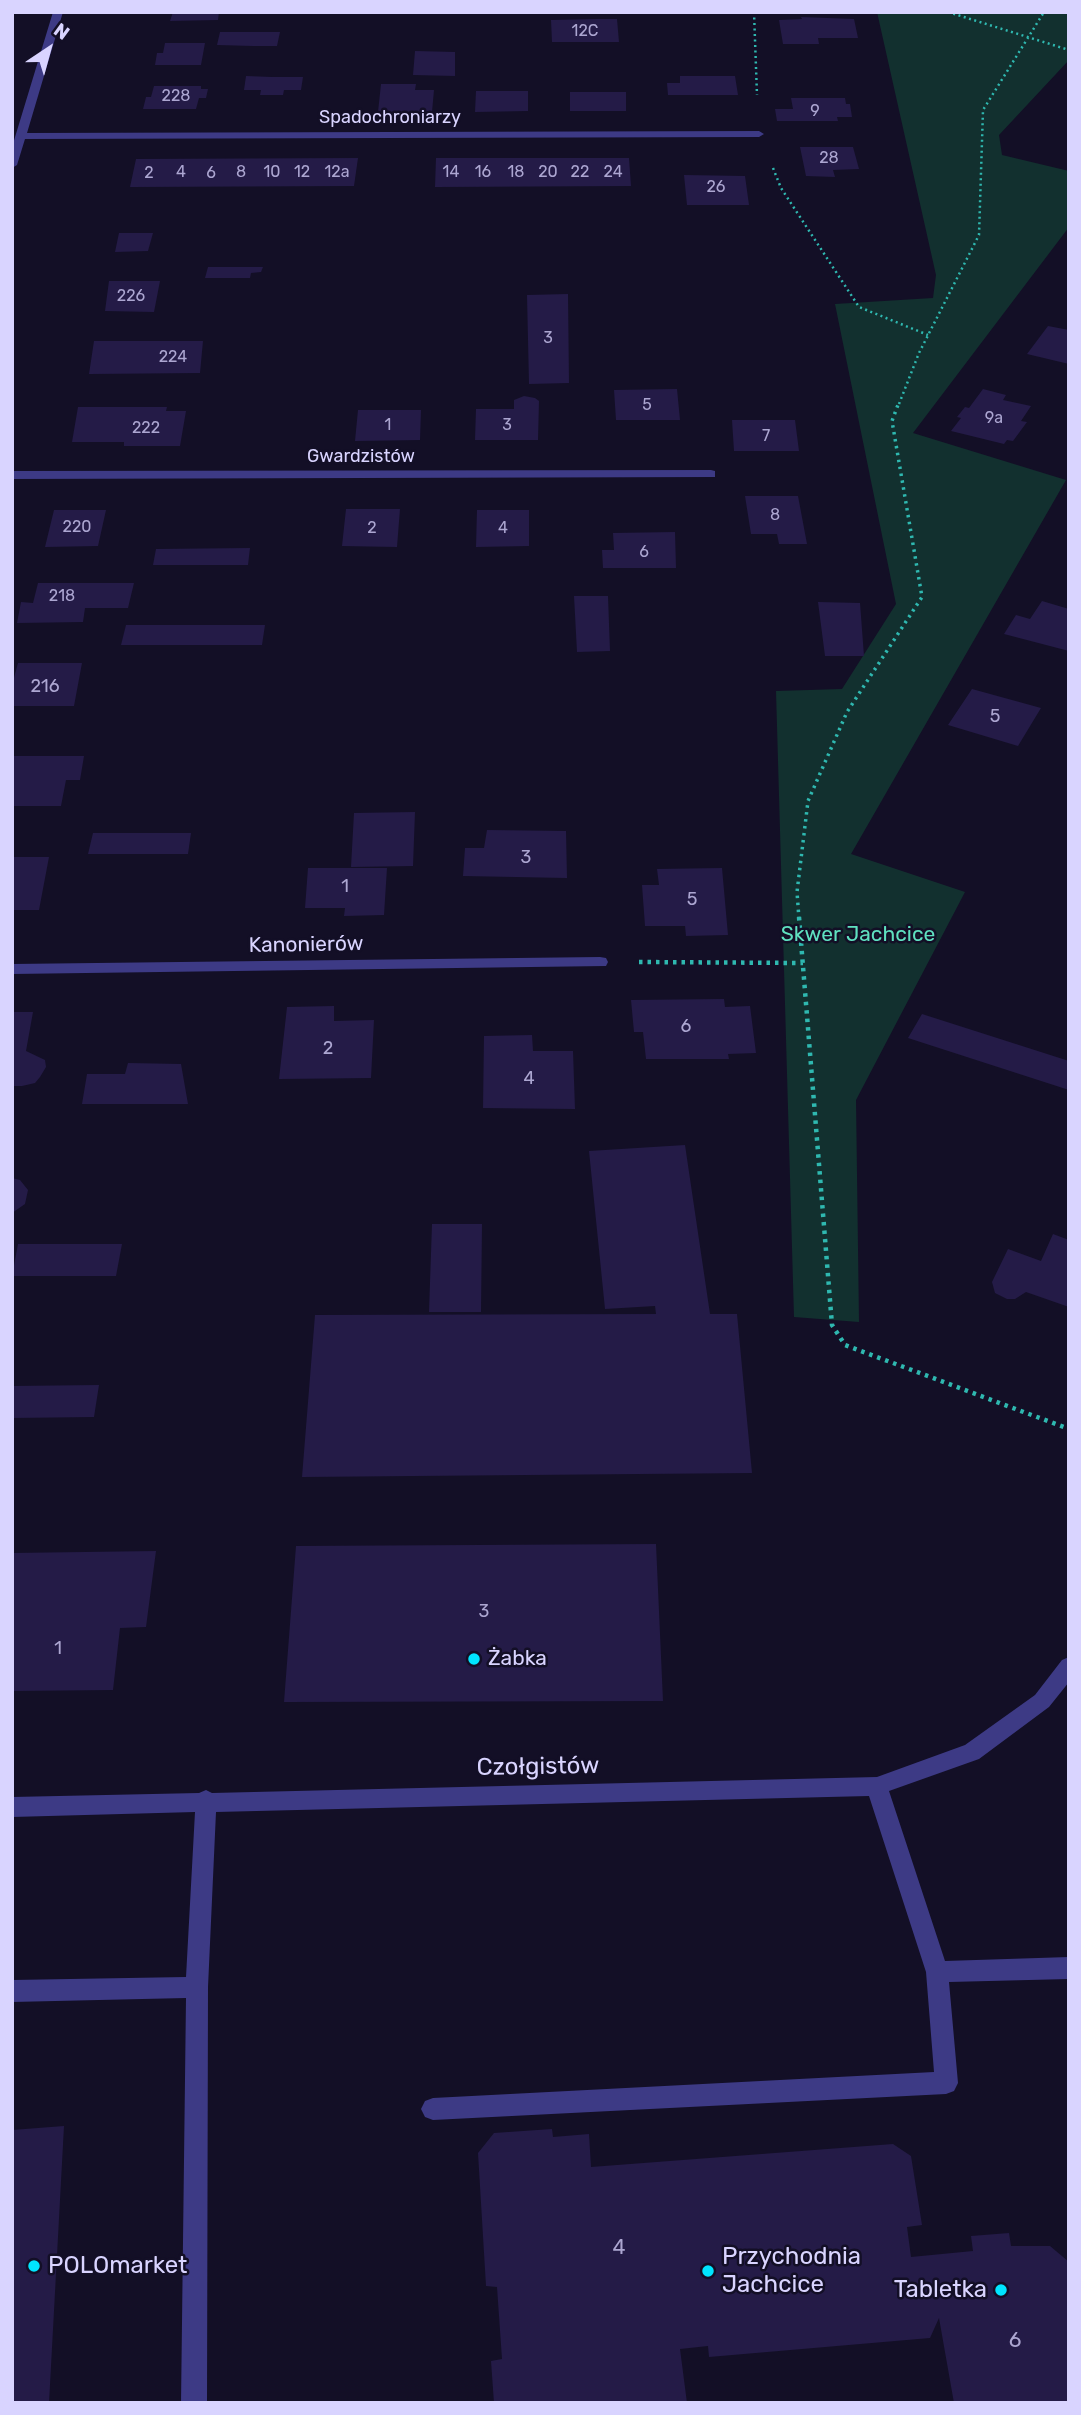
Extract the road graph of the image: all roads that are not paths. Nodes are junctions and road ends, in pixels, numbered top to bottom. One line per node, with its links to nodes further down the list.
1 (58, 12): 3 (street)
2 (759, 134): 3 (street, Spadochroniarzy)
3 (22, 136): 4 (street)
4 (12, 165)
5 (711, 474): 6 (street, Gwardzistów)
6 (12, 475)
7 (600, 962): 8 (street, Kanonierów)
8 (12, 969)
9 (1069, 1666): 10 (street, Czołgistów)
10 (877, 1786): 11 (street, Czołgistów); 14 (street)
11 (206, 1800): 12 (street, Czołgistów); 15 (street)
12 (12, 1807)
13 (1069, 1968): 14 (street)
14 (937, 1972): 17 (street)
15 (197, 1987): 16 (street); 18 (street)
16 (12, 1991)
17 (433, 2109)
18 (194, 2403)

